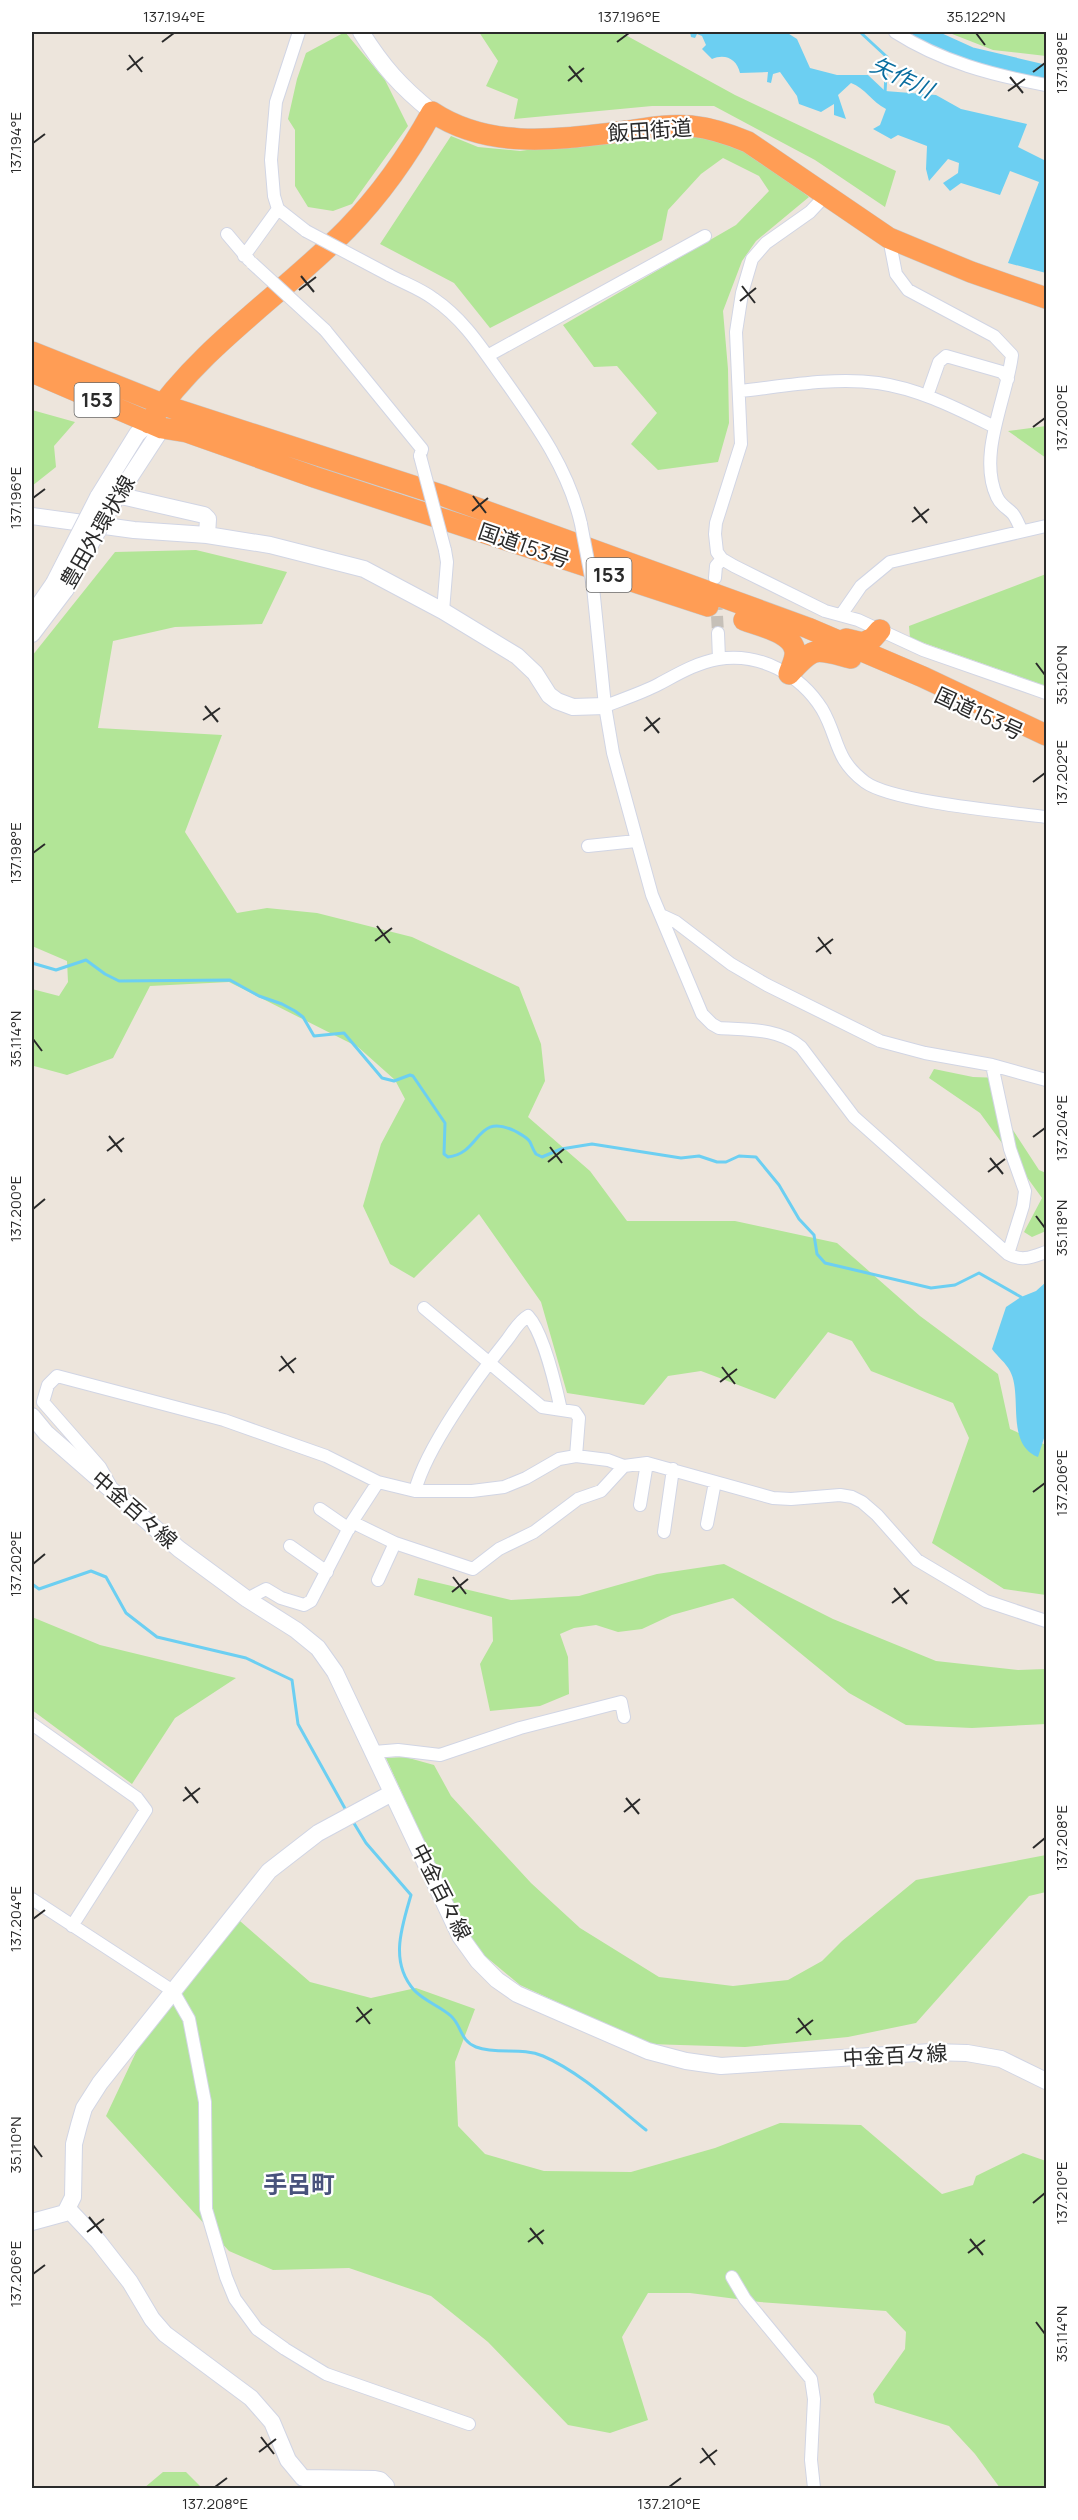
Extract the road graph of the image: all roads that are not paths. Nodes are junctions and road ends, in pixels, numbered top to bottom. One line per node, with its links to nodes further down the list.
1 (299, 32): 7 (street)
2 (361, 32): 5 (street, 飯田街道)
3 (895, 32): 4 (street)
4 (1047, 85)
5 (437, 115): 6 (highway, 飯田街道); 19 (highway)
6 (825, 196): 10 (highway, 飯田街道); 17 (street)
7 (278, 209): 11 (street); 14 (street, bridge)
8 (227, 234): 11 (street)
9 (705, 236): 14 (street)
10 (889, 238): 12 (highway, 飯田街道); 16 (street)
11 (248, 259): 30 (street, bridge)
12 (1047, 298)
13 (32, 352): 19 (highway, 国道153号 / 153)
14 (489, 355): 42 (street, bridge)
15 (32, 372): 20 (highway, 国道153号 / 153)
16 (1008, 379): 18 (street); 21 (street)
17 (740, 391): 18 (street); 27 (street)
18 (927, 396): 21 (street)
19 (168, 407): 20 (highway); 34 (highway, 国道153号 / 153)
20 (155, 425): 22 (street, 豊田外環状線); 31 (highway, 国道153号 / 153)
21 (995, 427): 25 (street)
22 (109, 498): 26 (street); 29 (street, 豊田外環状線, bridge)
23 (32, 516): 26 (street)
24 (1047, 526): 25 (street)
25 (1022, 531): 33 (street)
26 (207, 535): 30 (street)
27 (722, 559): 28 (street); 33 (street)
28 (715, 578)
29 (60, 586): 32 (street, 豊田外環状線); 37 (street, 豊田外環状線)
30 (443, 611): 42 (street)
31 (722, 611): 39 (highway, 国道153号 / 153); 40 (highway)
32 (32, 615)
33 (841, 615): 35 (street)
34 (808, 628): 35 (highway, 153); 43 (highway, 国道153号 / 153)
35 (880, 630): 41 (street)
36 (718, 633): 38 (street)
37 (32, 634)
38 (719, 659): 40 (street); 42 (street)
39 (863, 661): 40 (highway); 44 (highway, 国道153号 / 153)
40 (789, 674): 45 (street)
41 (1047, 693)
42 (604, 706): 46 (street)
43 (1047, 735)
44 (1047, 746)
45 (1047, 817)
46 (636, 841): 47 (street); 48 (street)
47 (588, 846)
48 (661, 915): 49 (street); 52 (street)
49 (992, 1065): 50 (street); 52 (street)
50 (1047, 1080)
51 (1047, 1252): 52 (street)
52 (1008, 1254)
53 (424, 1308): 54 (street)
54 (489, 1362): 55 (street); 55 (street); 63 (street)
55 (561, 1410): 57 (street)
56 (32, 1416): 64 (street, 中金百々線)
57 (576, 1456): 59 (street); 63 (street)
58 (647, 1463): 59 (street); 60 (street); 65 (street)
59 (624, 1466): 70 (street)
60 (673, 1469): 62 (street); 69 (street)
61 (378, 1482): 63 (street); 64 (street); 68 (street)
62 (715, 1482): 67 (street); 75 (street)
63 (415, 1491)
64 (115, 1494): 74 (street, 中金百々線)
65 (640, 1505)
66 (320, 1509): 68 (street)
67 (707, 1524)
68 (350, 1525): 70 (street); 72 (street)
69 (664, 1532)
70 (395, 1543): 73 (street)
71 (290, 1546): 72 (street)
72 (327, 1572): 74 (street)
73 (378, 1580)
74 (247, 1599): 78 (street, 中金百々線)
75 (1047, 1621)
76 (624, 1717): 78 (street)
77 (32, 1724): 81 (street)
78 (374, 1752): 79 (street, 中金百々線)
79 (392, 1793): 82 (street); 83 (street, 中金百々線)
80 (32, 1899): 81 (street)
81 (72, 1926): 82 (street)
82 (173, 1991): 84 (street); 87 (street)
83 (1047, 2081)
84 (65, 2213): 85 (street); 88 (street)
85 (32, 2222)
86 (732, 2277): 89 (street)
87 (469, 2424)
88 (388, 2487)
89 (814, 2488)

